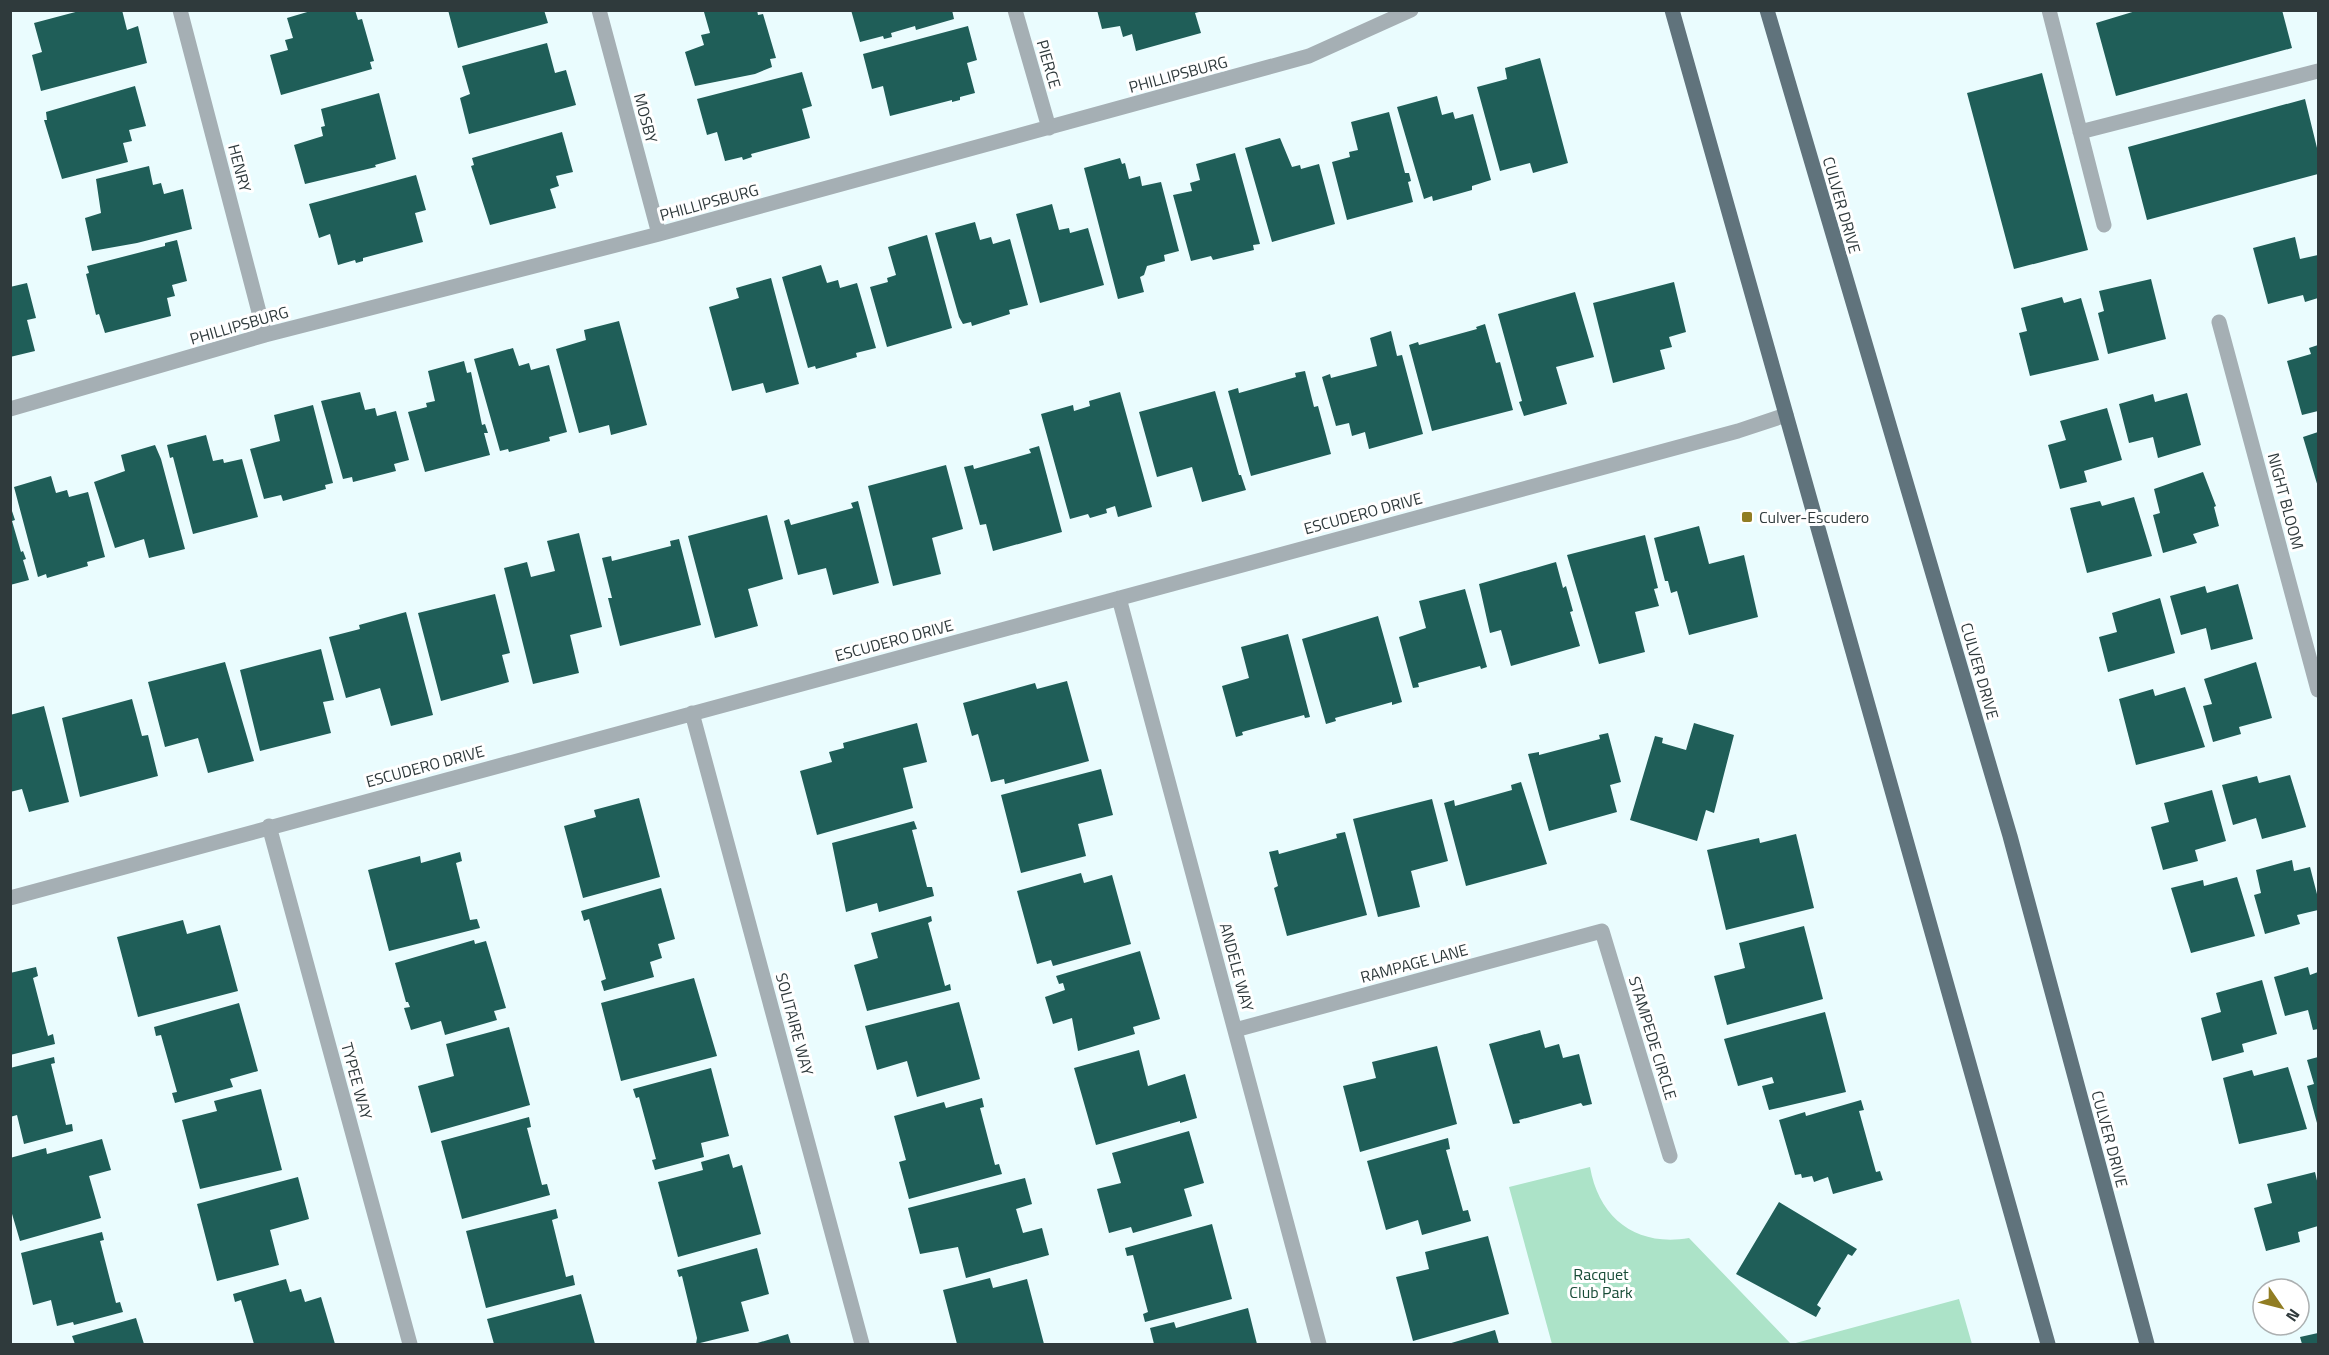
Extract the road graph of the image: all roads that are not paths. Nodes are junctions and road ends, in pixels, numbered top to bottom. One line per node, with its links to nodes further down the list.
1 (180, 10): 14 (street, HENRY)
2 (599, 10): 12 (street, MOSBY)
3 (1015, 10): 9 (street, PIERCE)
4 (1411, 10): 9 (street, PHILLIPSBURG)
5 (1672, 10): 16 (main road)
6 (1767, 10): 29 (main road, CULVER DRIVE)
7 (2049, 10): 10 (street)
8 (2319, 71): 10 (street)
9 (1049, 128): 12 (street, PHILLIPSBURG)
10 (2080, 132): 11 (street)
11 (2104, 225)
12 (659, 234): 14 (street, PHILLIPSBURG)
13 (2218, 322): 18 (street, NIGHT BLOOM)
14 (265, 335): 15 (street, PHILLIPSBURG)
15 (10, 410)
16 (1786, 415): 17 (street, ESCUDERO DRIVE); 28 (main road)
17 (1119, 598): 19 (street, ESCUDERO DRIVE); 23 (street, ANDELE WAY)
18 (2319, 690)
19 (693, 713): 20 (street, ESCUDERO DRIVE); 26 (street, SOLITAIRE WAY)
20 (269, 826): 21 (street, ESCUDERO DRIVE); 25 (street, TYPEE WAY)
21 (10, 898)
22 (1602, 931): 23 (street, RAMPAGE LANE); 24 (street, STAMPEDE CIRCLE)
23 (1235, 1030): 27 (street, ANDELE WAY)
24 (1670, 1155)
25 (410, 1344)
26 (862, 1344)
27 (1320, 1344)
28 (2048, 1344)
29 (2147, 1344)

